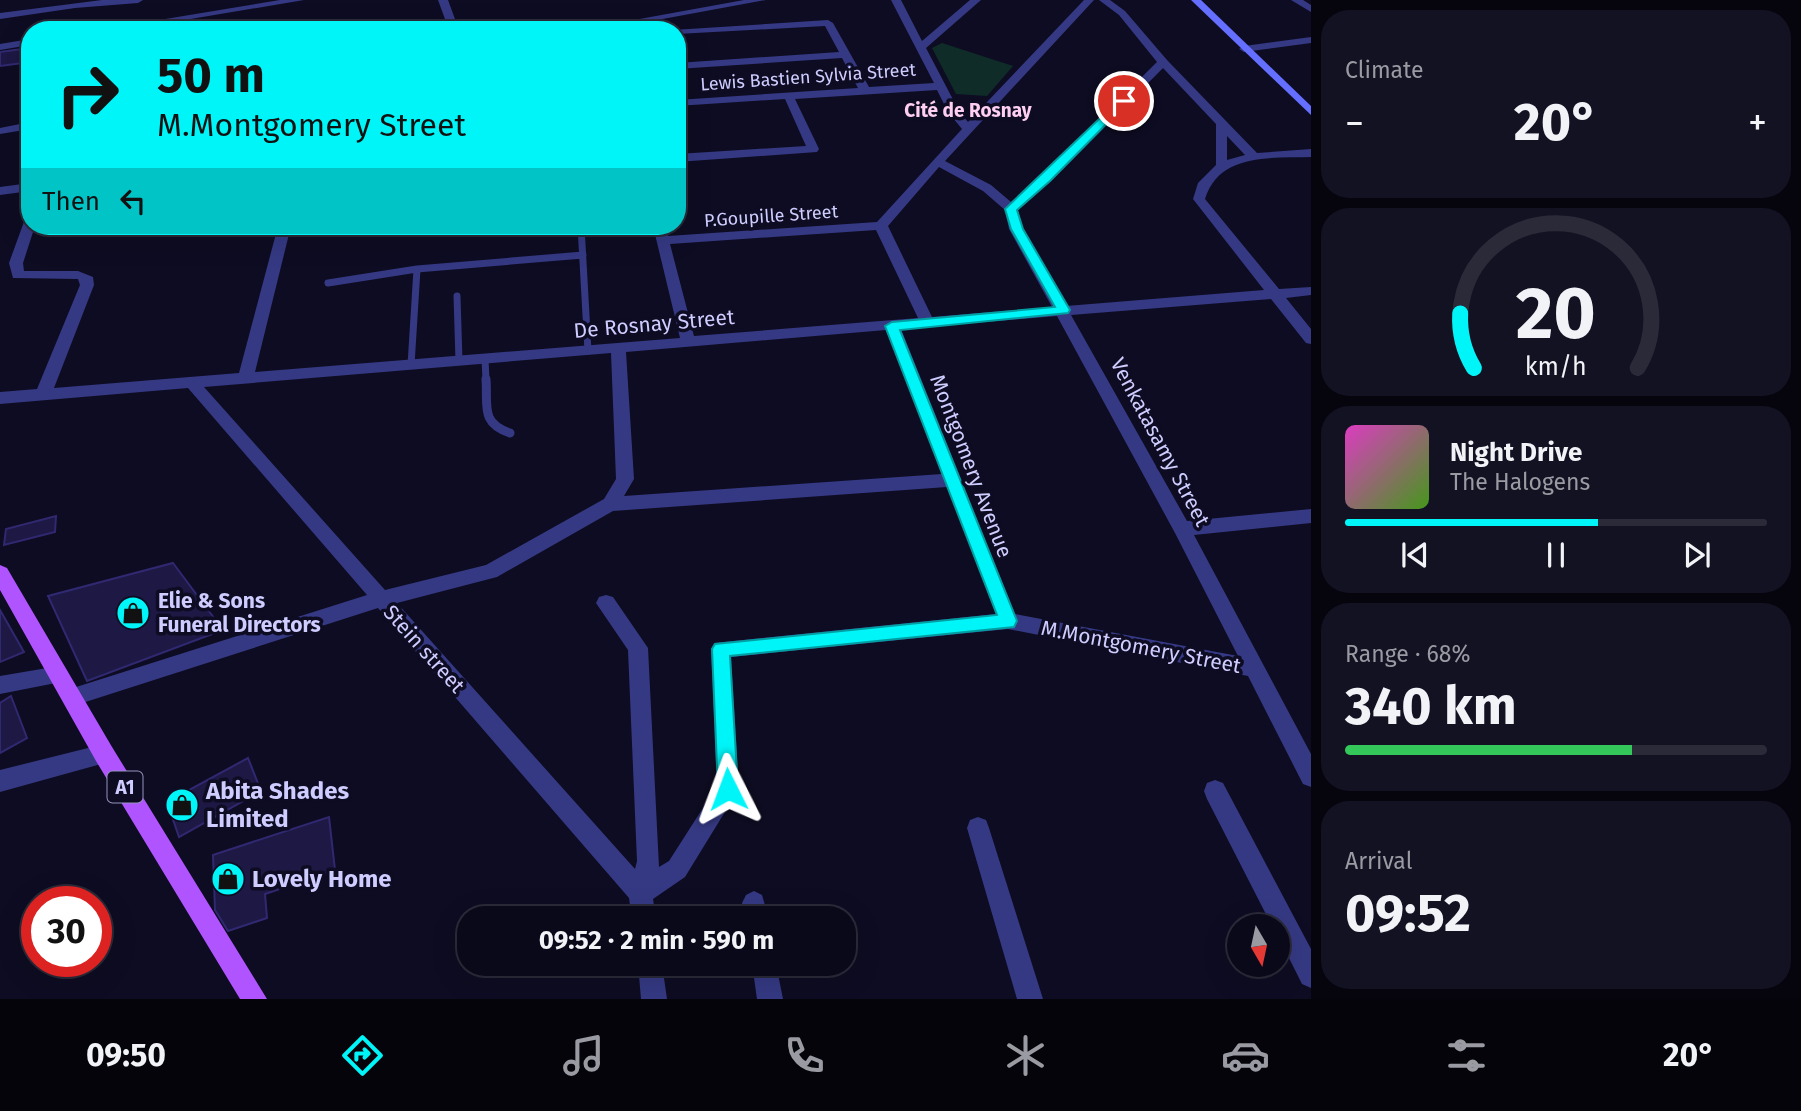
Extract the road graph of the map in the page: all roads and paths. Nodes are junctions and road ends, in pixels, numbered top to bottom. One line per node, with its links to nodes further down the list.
1 (138, 0): 14 (street)
2 (216, 0): 15 (street)
3 (299, 0): 15 (street)
4 (443, 0): 17 (street)
5 (761, 0): 12 (street)
6 (896, 0): 23 (street)
7 (976, 0): 23 (street)
8 (1089, 0): 38 (street)
9 (1104, 0): 28 (street)
10 (1296, 0): 13 (street)
11 (1198, 1): 25 (main road)
12 (722, 3): 18 (street)
13 (1311, 9)
14 (0, 16)
15 (219, 16): 16 (street)
16 (178, 21)
17 (451, 21)
18 (663, 21)
19 (686, 31): 27 (street)
20 (1311, 40): 21 (street)
21 (1297, 42): 25 (street); 26 (street)
22 (21, 44): 24 (street)
23 (922, 46): 30 (street)
24 (0, 47)
25 (1244, 49): 34 (main road)
26 (1311, 51)
27 (846, 55): 29 (street); 31 (street)
28 (1163, 62): 35 (street); 46 (street)
29 (686, 65)
30 (941, 86): 31 (street, Lewis Bastien Sylvia Street); 38 (street)
31 (865, 90): 32 (street, Lewis Bastien Sylvia Street)
32 (789, 97): 33 (street, Lewis Bastien Sylvia Street); 41 (street)
33 (686, 103)
34 (1311, 112)
35 (1222, 123): 40 (street); 43 (street)
36 (21, 127): 37 (street)
37 (0, 131)
38 (969, 131): 42 (street)
39 (1311, 153): 40 (street)
40 (1253, 156): 43 (street)
41 (686, 157)
42 (937, 161): 46 (street, Venkatasamy Street); 47 (street)
43 (1219, 168): 57 (street)
44 (21, 188): 45 (street)
45 (0, 191)
46 (1011, 209): 59 (street, Venkatasamy Street)
47 (881, 226): 48 (street, P.Goupille Street); 60 (street)
48 (686, 232)
49 (26, 235): 71 (street)
50 (282, 235): 69 (street)
51 (582, 235): 53 (lane)
52 (662, 235): 63 (street)
53 (583, 255): 54 (lane); 65 (lane)
54 (416, 269): 55 (lane); 68 (lane)
55 (328, 282)
56 (1311, 291): 57 (street, De Rosnay Street)
57 (1276, 294): 59 (street, De Rosnay Street); 62 (street)
58 (457, 296): 67 (lane)
59 (1063, 310): 60 (street, De Rosnay Street); 77 (street, Venkatasamy Street)
60 (928, 323): 61 (street, De Rosnay Street)
61 (892, 326): 63 (street, De Rosnay Street); 74 (street, Montgomery Avenue)
62 (1311, 339)
63 (688, 341): 64 (street, De Rosnay Street)
64 (618, 348): 65 (street, De Rosnay Street); 75 (street)
65 (588, 351): 66 (street, De Rosnay Street)
66 (485, 359): 67 (street, De Rosnay Street); 73 (lane)
67 (459, 361): 68 (street, De Rosnay Street)
68 (411, 365): 69 (street, De Rosnay Street)
69 (246, 378): 70 (street, De Rosnay Street)
70 (192, 383): 71 (street, De Rosnay Street); 79 (street, Stein street)
71 (43, 395): 72 (street, De Rosnay Street)
72 (0, 398)
73 (510, 433)
74 (952, 480): 75 (street); 81 (street, Montgomery Avenue)
75 (610, 504): 79 (street)
76 (1311, 516): 77 (street)
77 (1182, 529): 82 (street, Venkatasamy Street)
78 (0, 573): 83 (main road, A1)
79 (380, 599): 85 (street); 91 (street, Stein street)
80 (606, 603): 91 (street)
81 (1008, 621): 82 (street, M.Montgomery Street); 91 (street, M.Montgomery Street)
82 (1254, 668): 87 (street, Venkatasamy Street)
83 (59, 675): 84 (street); 85 (main road, A1)
84 (0, 685)
85 (73, 697): 86 (main road, A1)
86 (104, 754): 88 (street); 96 (main road, A1)
87 (1311, 776)
88 (0, 781)
89 (1216, 791): 93 (street)
90 (978, 828): 99 (street)
91 (640, 893): 92 (street)
92 (642, 906)
93 (1311, 975)
94 (651, 976): 97 (street)
95 (766, 976): 98 (street)
96 (254, 999)
97 (654, 999)
98 (770, 999)
99 (1030, 999)

